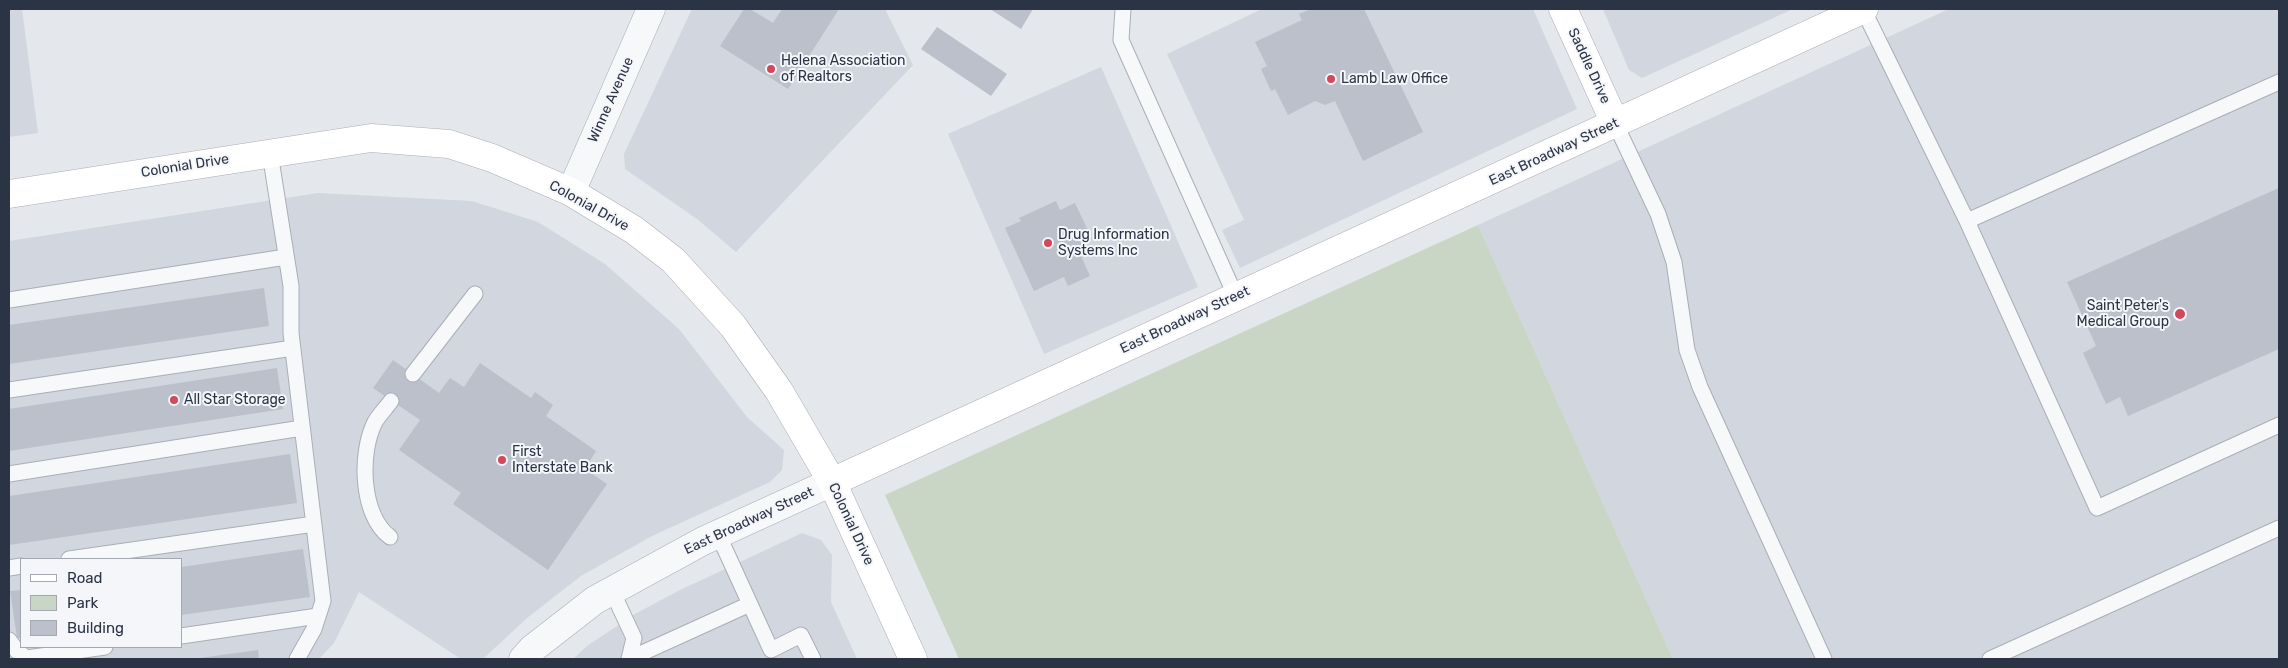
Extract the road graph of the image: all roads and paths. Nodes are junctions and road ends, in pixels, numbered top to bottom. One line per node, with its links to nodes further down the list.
1 (651, 9): 8 (street, Winne Avenue)
2 (1123, 9): 13 (lane)
3 (1562, 9): 6 (street, Saddle Drive)
4 (1863, 9): 6 (street, East Broadway Street); 10 (lane)
5 (2279, 82): 10 (lane)
6 (1615, 123): 13 (street, East Broadway Street); 40 (lane)
7 (270, 153): 8 (street, Colonial Drive); 9 (street, Colonial Drive); 11 (lane)
8 (571, 192): 22 (street, Colonial Drive)
9 (9, 194)
10 (1967, 221): 19 (lane)
11 (286, 257): 14 (lane); 15 (lane)
12 (475, 294): 16 (lane)
13 (1236, 297): 22 (street, East Broadway Street)
14 (9, 300)
15 (293, 348): 17 (lane); 20 (lane)
16 (413, 374)
17 (9, 390)
18 (391, 401): 26 (lane)
19 (2279, 425)
20 (302, 428): 21 (lane); 23 (lane)
21 (9, 474)
22 (832, 482): 25 (street, East Broadway Street); 39 (street, Colonial Drive)
23 (314, 524): 27 (lane); 30 (lane)
24 (2279, 528): 41 (lane)
25 (718, 534): 28 (street, East Broadway Street); 29 (lane)
26 (390, 537)
27 (76, 558)
28 (612, 590): 36 (street, East Broadway Street); 37 (lane)
29 (750, 604): 37 (lane); 38 (lane)
30 (318, 616): 31 (lane); 35 (lane)
31 (182, 636)
32 (9, 640): 34 (lane)
33 (98, 648): 34 (lane)
34 (27, 659)
35 (297, 659)
36 (523, 659)
37 (629, 659)
38 (812, 659)
39 (913, 659)
40 (1824, 659)
41 (1990, 659)

